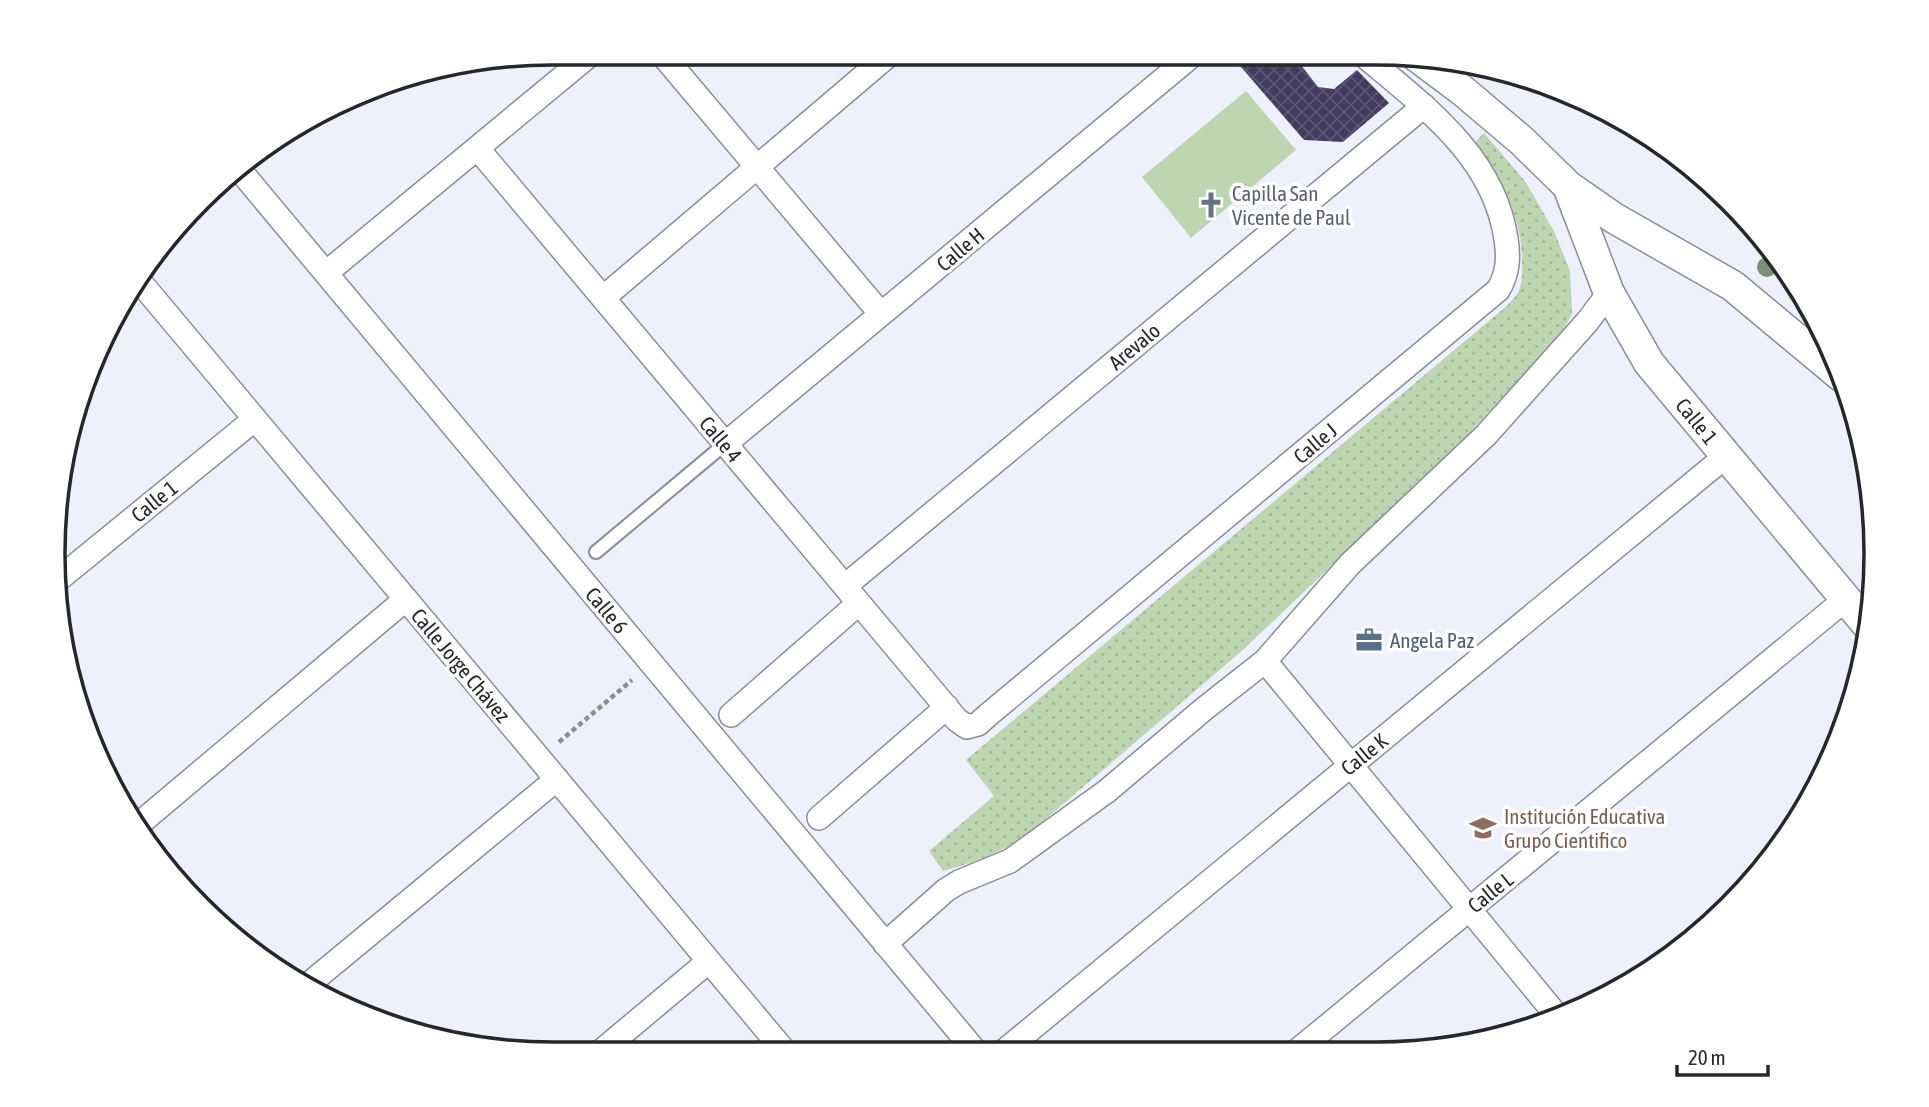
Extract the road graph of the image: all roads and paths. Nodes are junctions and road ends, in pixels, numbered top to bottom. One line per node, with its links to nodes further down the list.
1 (577, 65): 8 (street)
2 (671, 65): 9 (street)
3 (877, 65): 9 (street)
4 (1181, 65): 16 (street, Calle H)
5 (1374, 65): 7 (street, Calle J)
6 (1436, 69): 11 (street, Calle 1)
7 (1424, 106): 23 (street, Arevalo); 31 (street, Calle J)
8 (478, 149): 12 (street); 15 (street, Calle 4)
9 (757, 167): 15 (street); 16 (street)
10 (244, 175): 12 (street, Calle 6)
11 (1569, 186): 14 (street, Calle 1); 17 (street, Calle 1)
12 (326, 273): 28 (street, Calle 6)
13 (144, 287): 18 (street, Calle Jorge Chávez)
14 (1609, 293): 20 (street, Calle 1); 27 (street)
15 (603, 298): 19 (street, Calle 4)
16 (881, 314): 19 (street, Calle H)
17 (1826, 363)
18 (255, 419): 22 (street, Calle 1); 24 (street, Calle Jorge Chávez)
19 (725, 444): 21 (lane); 23 (street, Calle 4)
20 (1726, 456): 25 (street, Calle 1); 33 (street, Calle K)
21 (596, 552)
22 (66, 574)
23 (852, 595): 29 (street, Calle 4); 30 (street, Arevalo)
24 (406, 599): 32 (street, Calle Jorge Chávez); 36 (street)
25 (1846, 599): 26 (street, Calle 1); 37 (street, Calle L)
26 (1860, 616)
27 (1265, 662): 33 (street); 38 (street)
28 (652, 663): 32 (path); 38 (street, Calle 6)
29 (947, 707): 31 (street, Calle 4); 35 (street)
30 (731, 715)
31 (967, 727)
32 (539, 758): 34 (street, Calle Jorge Chávez)
33 (1350, 766): 37 (street); 45 (street, Calle K)
34 (557, 779): 39 (street, Calle Jorge Chávez); 40 (street)
35 (819, 818)
36 (144, 820)
37 (1469, 909): 41 (street); 46 (street, Calle L)
38 (885, 944): 44 (street, Calle 6)
39 (709, 961): 42 (street); 43 (street, Calle Jorge Chávez)
40 (314, 980)
41 (1552, 1009)
42 (611, 1042)
43 (778, 1042)
44 (968, 1042)
45 (1015, 1042)
46 (1308, 1042)

